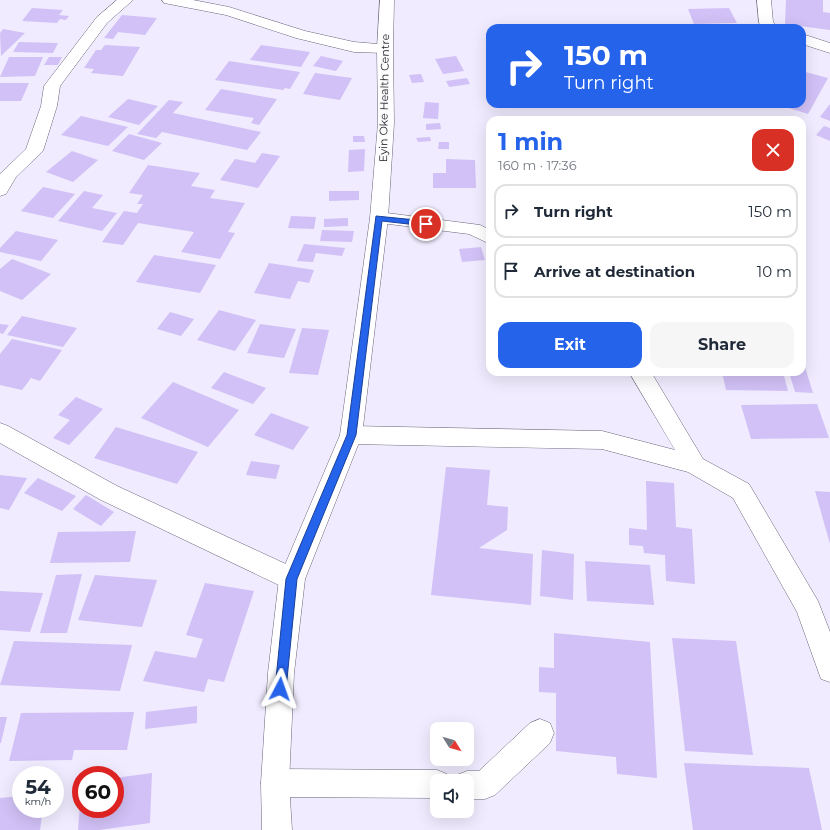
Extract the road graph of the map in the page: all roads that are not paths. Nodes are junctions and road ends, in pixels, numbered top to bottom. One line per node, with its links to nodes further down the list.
1 (126, 0): 9 (street)
2 (169, 0): 7 (street)
3 (387, 0): 7 (street, Eyin Oke Health Centre)
4 (764, 0): 5 (street)
5 (767, 24)
6 (806, 40): 8 (street)
7 (385, 48): 10 (street, Eyin Oke Health Centre)
8 (830, 48)
9 (0, 190)
10 (379, 218): 11 (street); 14 (street, Eyin Oke Health Centre)
11 (486, 236)
12 (642, 376): 15 (street)
13 (0, 432): 16 (street)
14 (351, 435): 15 (street); 16 (street, Eyin Oke Health Centre)
15 (695, 465): 17 (street)
16 (292, 579): 19 (street, Eyin Oke Health Centre)
17 (830, 670)
18 (540, 733): 21 (street)
19 (275, 783): 20 (street); 22 (street, Eyin Oke Health Centre)
20 (430, 784)
21 (474, 785)
22 (276, 830)

